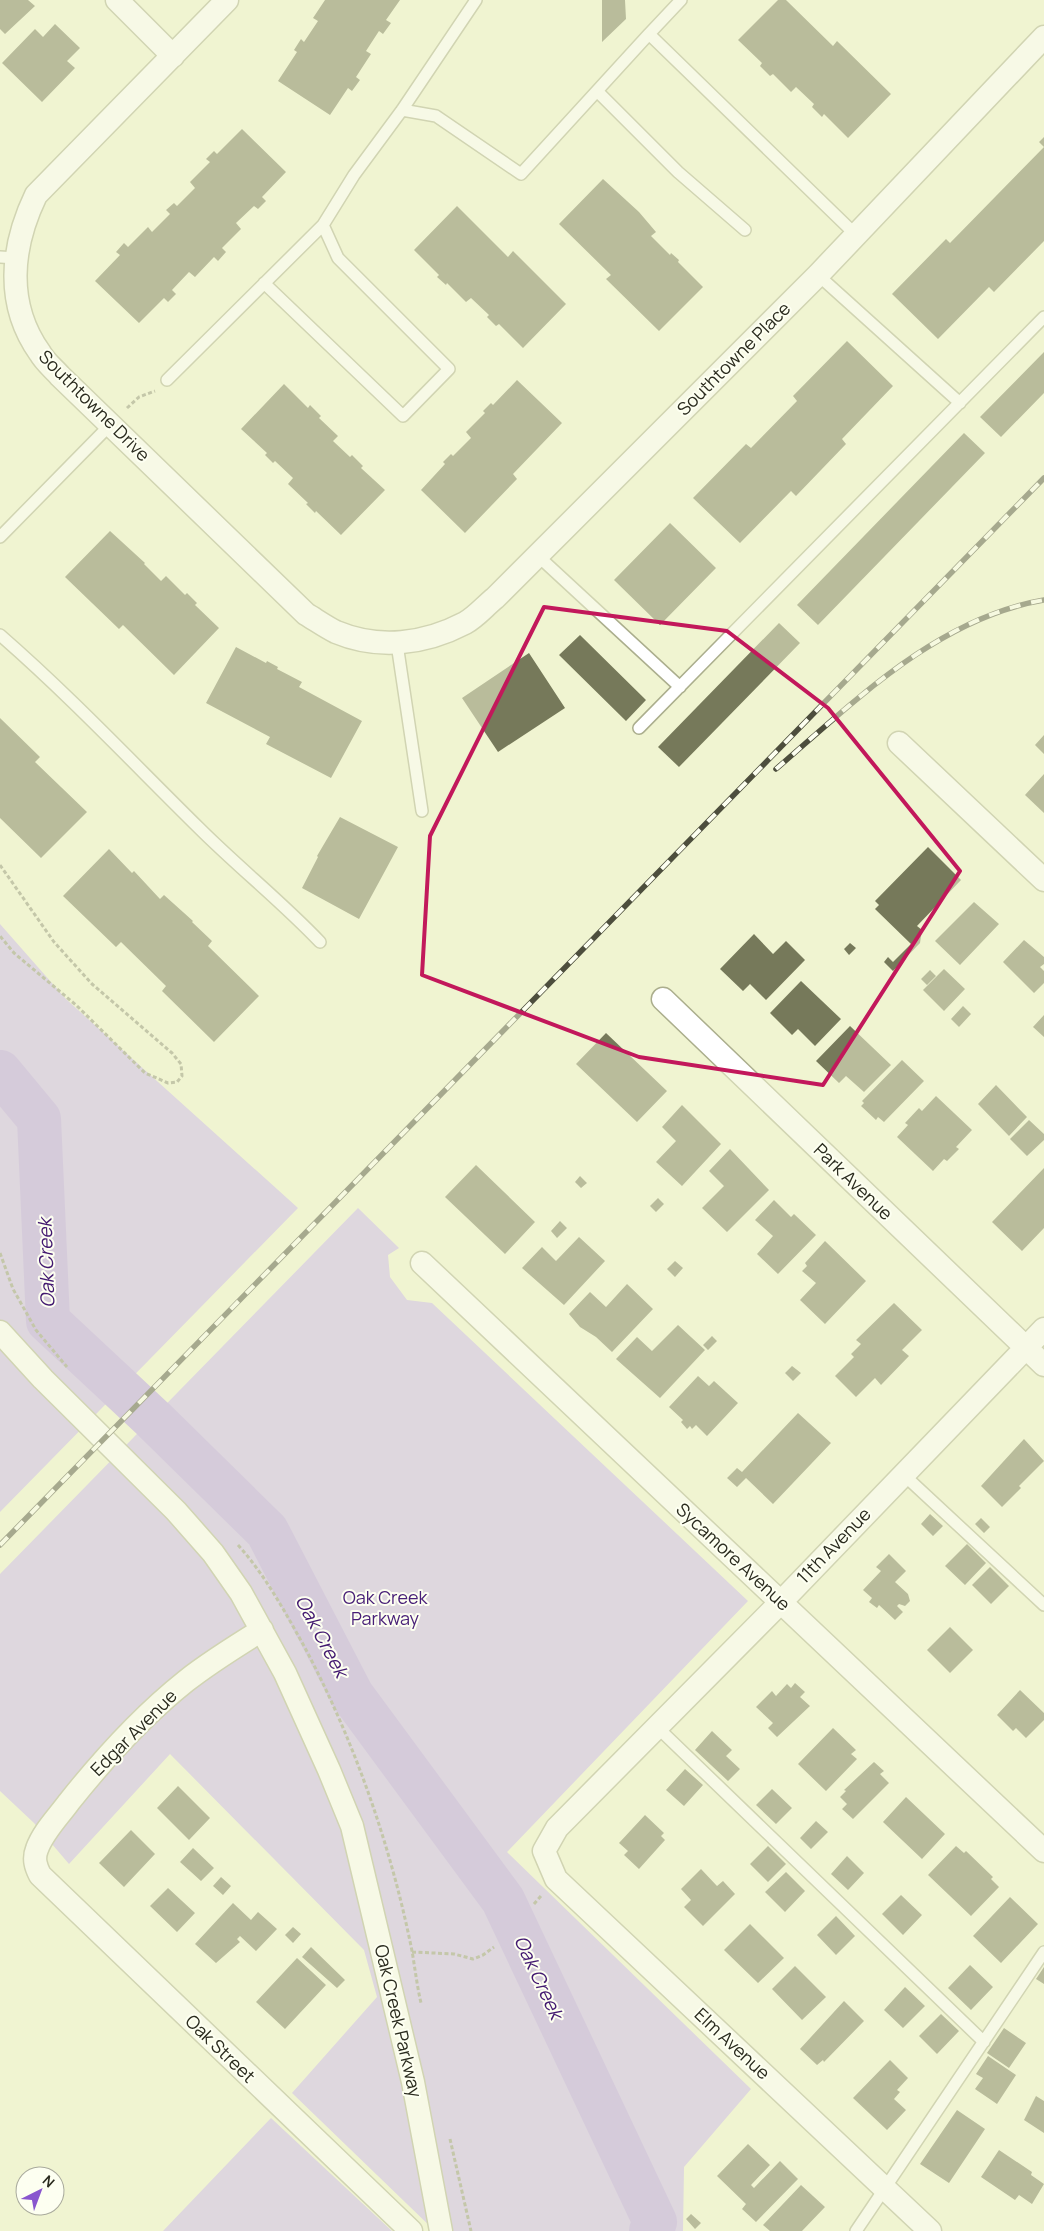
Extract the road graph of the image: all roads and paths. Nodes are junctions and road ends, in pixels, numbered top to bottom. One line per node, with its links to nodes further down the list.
1 (117, 0): 7 (street)
2 (227, 0): 7 (street, Southtowne Drive)
3 (476, 0): 9 (lane)
4 (681, 0): 5 (lane)
5 (649, 34): 8 (lane); 12 (lane)
6 (1044, 37): 12 (street, Southtowne Place)
7 (173, 56): 13 (street, Southtowne Drive)
8 (597, 91): 9 (lane); 11 (lane)
9 (402, 110): 10 (lane)
10 (323, 224): 15 (lane); 15 (lane)
11 (745, 230)
12 (856, 235): 14 (street, Southtowne Place)
13 (8, 257): 19 (street, Southtowne Drive)
14 (818, 275): 18 (lane); 21 (street, Southtowne Place)
15 (264, 283): 17 (lane)
16 (1044, 318): 18 (lane)
17 (167, 380): 19 (path)
18 (960, 403): 24 (lane)
19 (110, 424): 20 (lane); 23 (street, Southtowne Drive)
20 (0, 537)
21 (537, 555): 23 (street, Southtowne Place); 24 (lane)
22 (0, 635): 31 (lane)
23 (398, 644): 27 (lane)
24 (680, 686): 25 (lane)
25 (639, 728)
26 (899, 743): 29 (street)
27 (422, 811)
28 (0, 865): 30 (path)
29 (1044, 880)
30 (0, 936)
31 (320, 942)
32 (663, 999): 36 (street, Park Avenue)
33 (422, 1263): 39 (street, Sycamore Avenue)
34 (1044, 1329): 36 (street, 11th Avenue)
35 (0, 1332): 41 (street, Oak Creek Parkway)
36 (1026, 1348): 37 (street, Park Avenue); 38 (street, 11th Avenue)
37 (1044, 1366)
38 (904, 1474): 39 (street, 11th Avenue); 40 (lane)
39 (781, 1602): 42 (street, 11th Avenue); 44 (street, Sycamore Avenue)
40 (1044, 1605)
41 (262, 1630): 45 (street, Edgar Avenue); 52 (street, Oak Creek Parkway)
42 (656, 1726): 43 (street, 11th Avenue); 49 (lane)
43 (544, 1851): 50 (street, Elm Avenue)
44 (1044, 1851)
45 (35, 1863): 51 (street, Oak Street)
46 (494, 1947): 47 (path)
47 (412, 1952)
48 (1044, 1952): 49 (lane)
49 (984, 2042): 50 (lane)
50 (885, 2188): 53 (lane); 54 (street, Elm Avenue)
51 (411, 2231)
52 (441, 2231)
53 (856, 2231)
54 (930, 2231)

